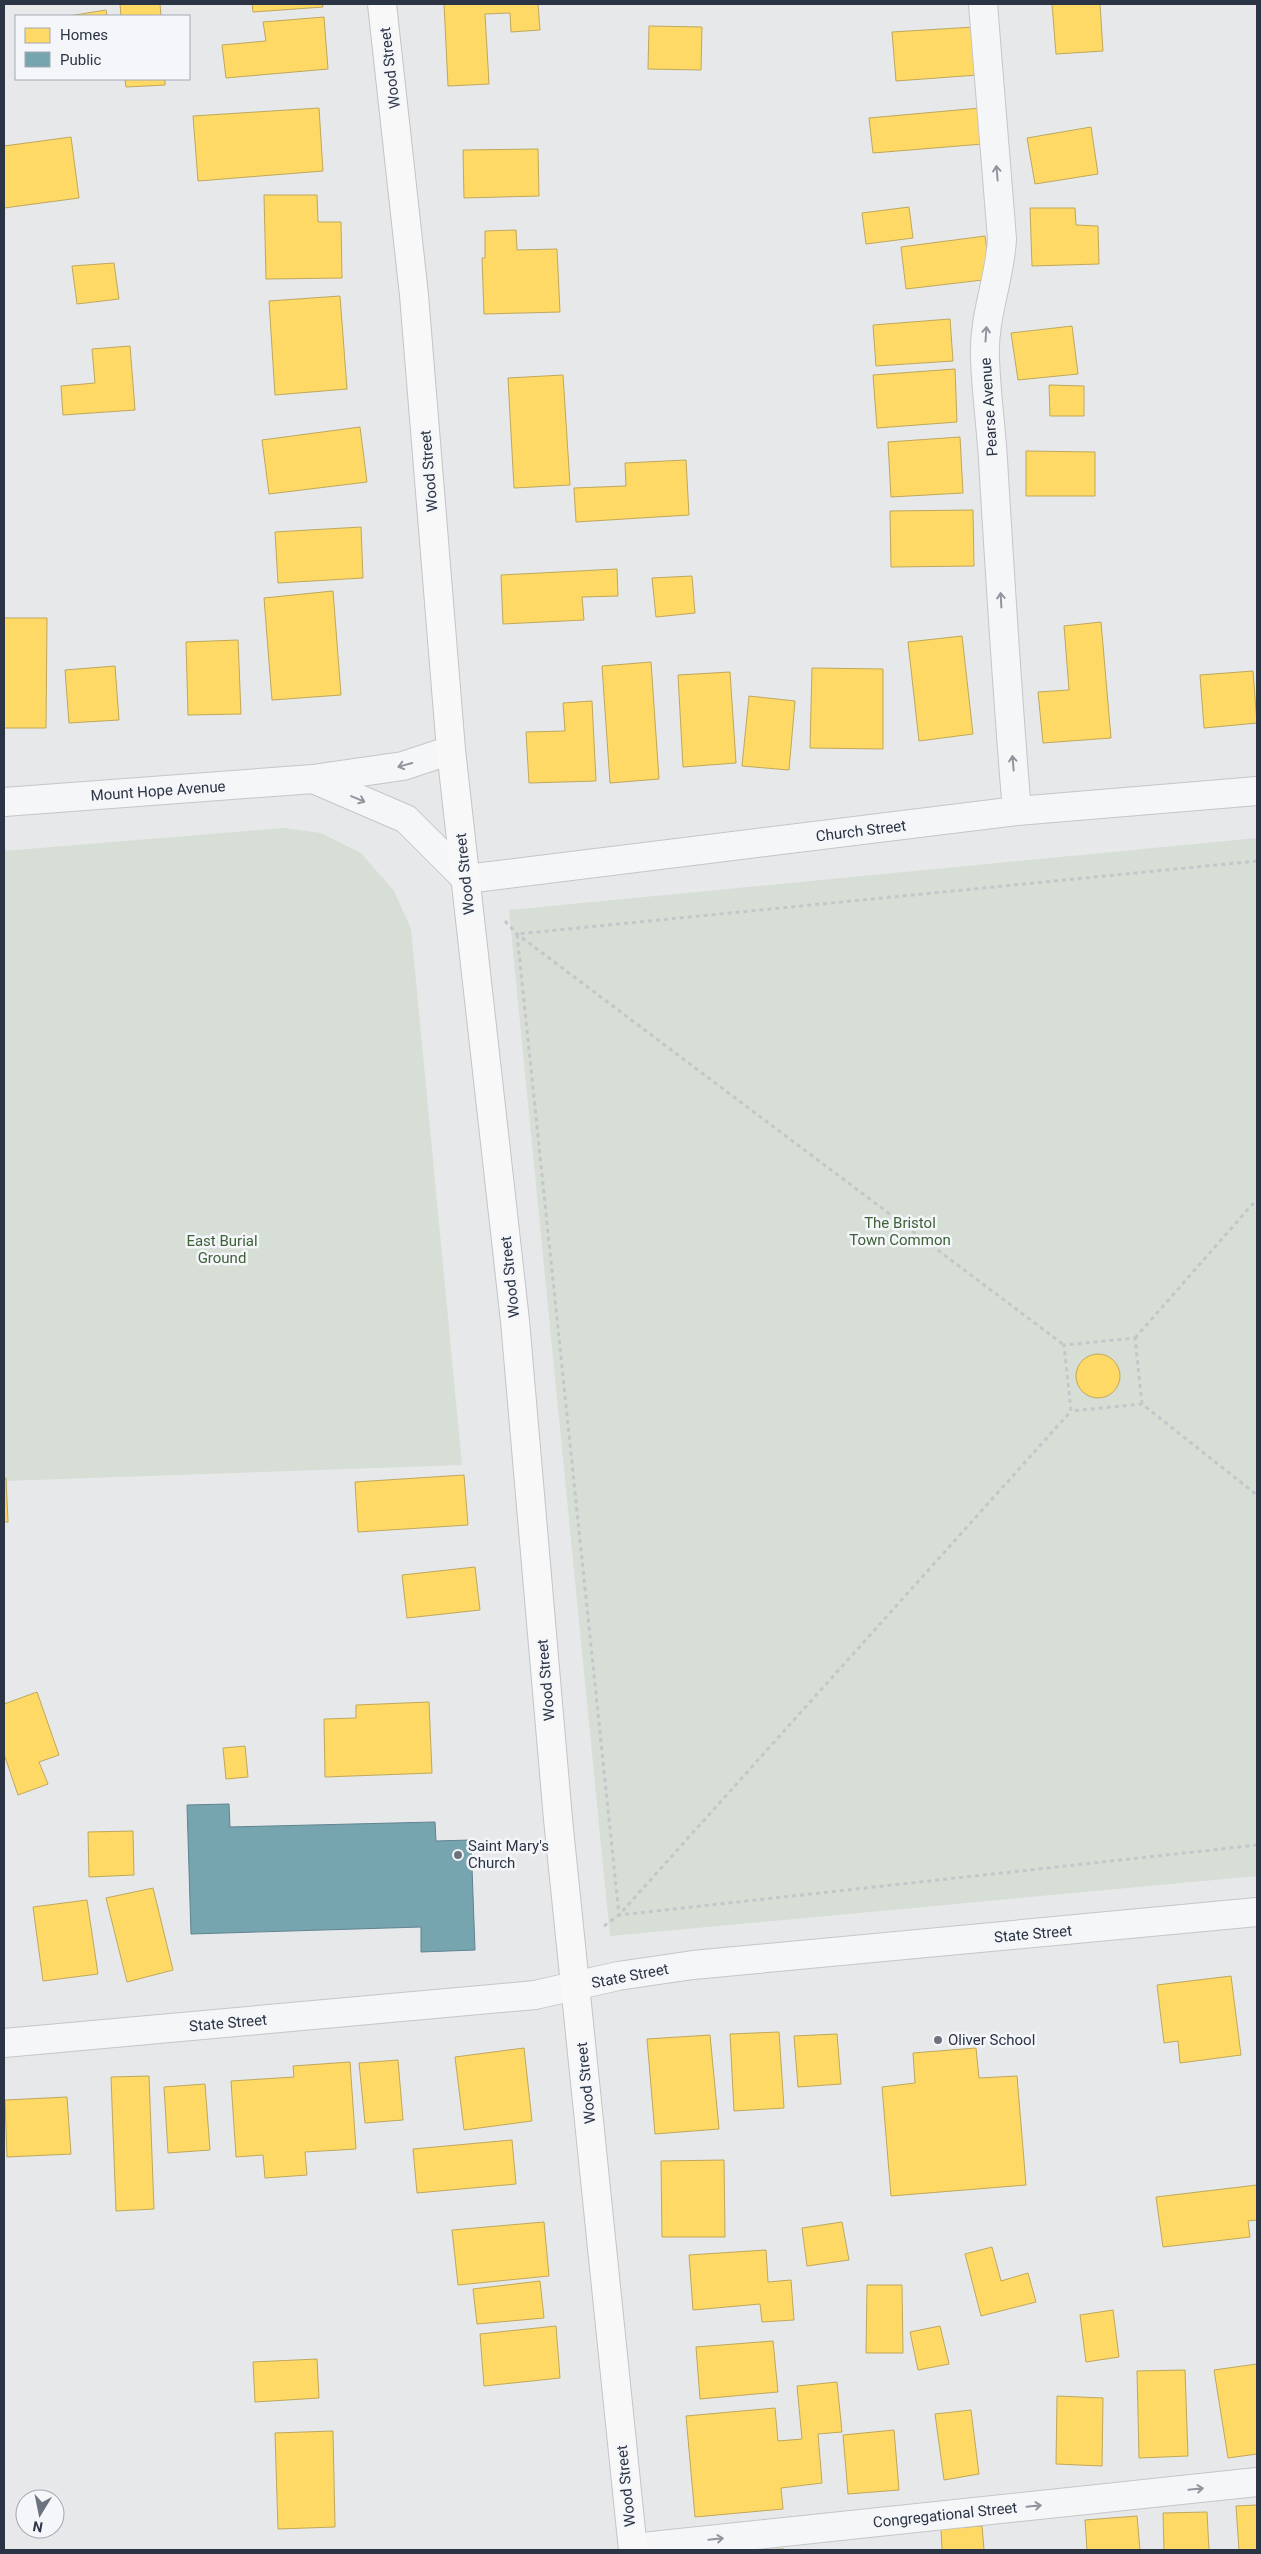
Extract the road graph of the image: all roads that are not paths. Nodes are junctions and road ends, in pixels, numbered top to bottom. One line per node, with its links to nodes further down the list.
1 (382, 4): 3 (main road, Wood Street)
2 (983, 4): 7 (street, Pearse Avenue, one-way to 2)
3 (451, 750): 4 (street, Mount Hope Avenue, one-way to 4); 8 (main road, Wood Street)
4 (313, 780): 6 (street, Mount Hope Avenue); 8 (street, Mount Hope Avenue, one-way to 8)
5 (1257, 792): 7 (street, Church Street)
6 (4, 802)
7 (1017, 811): 8 (street, Church Street)
8 (466, 879): 10 (main road, Wood Street)
9 (1257, 1912): 10 (street, State Street)
10 (576, 1988): 11 (street, State Street); 13 (main road, Wood Street)
11 (4, 2043)
12 (1257, 2482): 13 (street, Congregational Street, one-way to 12)
13 (633, 2549)

